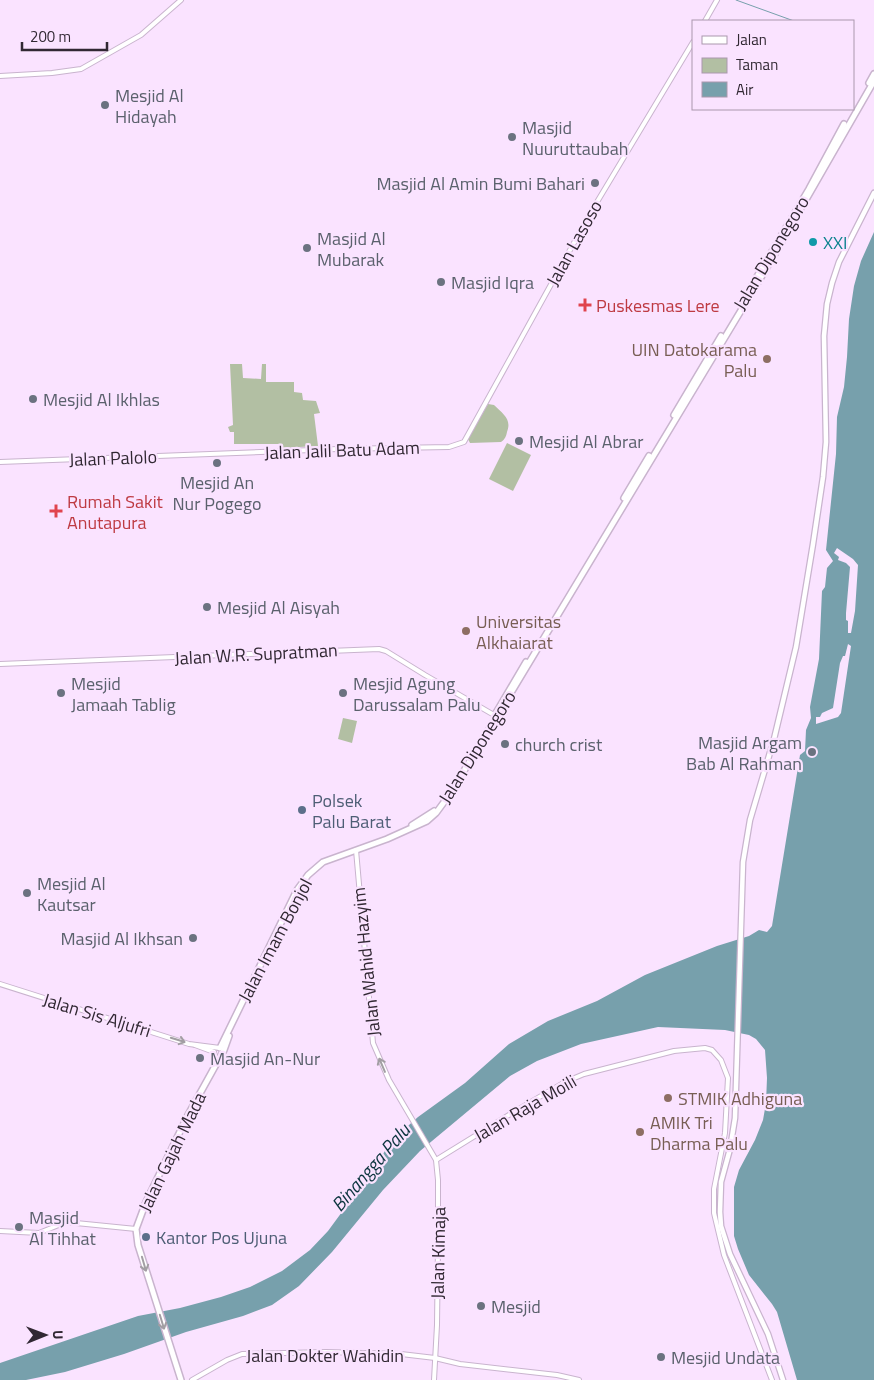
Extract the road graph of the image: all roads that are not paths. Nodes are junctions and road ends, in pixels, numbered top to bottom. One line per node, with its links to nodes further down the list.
1 (182, 0): 6 (street)
2 (717, 0): 3 (street)
3 (706, 20)
4 (692, 43): 12 (street, Jalan Lasoso)
5 (874, 74): 8 (highway, Jalan Diponegoro)
6 (0, 76)
7 (874, 81): 11 (highway, Jalan Diponegoro)
8 (854, 108)
9 (853, 110): 11 (highway, Jalan Diponegoro)
10 (874, 194): 34 (main road)
11 (697, 381): 15 (highway, Jalan Diponegoro)
12 (458, 445): 13 (street, Jalan Jalil Batu Adam)
13 (227, 454): 14 (street, Jalan Palolo)
14 (0, 462)
15 (599, 544): 17 (highway, Jalan Diponegoro); 18 (highway, Jalan Diponegoro)
16 (0, 664): 17 (street, Jalan W.R. Supratman)
17 (494, 715): 18 (highway, Jalan Diponegoro)
18 (357, 849): 20 (highway, Jalan Imam Bonjol); 24 (street, Jalan Wahid Hazyim, one-way to 18)
19 (0, 984): 21 (street, Jalan Sis Aljufri, one-way to 21)
20 (229, 1030): 22 (highway, Jalan Imam Bonjol); 23 (highway, Jalan Imam Bonjol)
21 (195, 1045): 22 (street, Jalan Sis Aljufri); 23 (street, Jalan Sis Aljufri)
22 (220, 1048)
23 (216, 1063): 26 (highway, Jalan Gajah Mada)
24 (431, 1149): 25 (street, Jalan Kimaja)
25 (436, 1160): 28 (street, Jalan Kimaja); 33 (street, Jalan Raja Moili)
26 (136, 1229): 27 (street); 29 (highway, Jalan Gajah Mada, one-way to 29)
27 (0, 1231)
28 (435, 1358): 30 (street, Jalan Dokter Wahidin); 31 (street, Jalan Kimaja); 32 (street, Jalan Dokter Wahidin)
29 (181, 1380)
30 (192, 1380)
31 (434, 1380)
32 (579, 1380)
33 (772, 1380)
34 (783, 1380)

